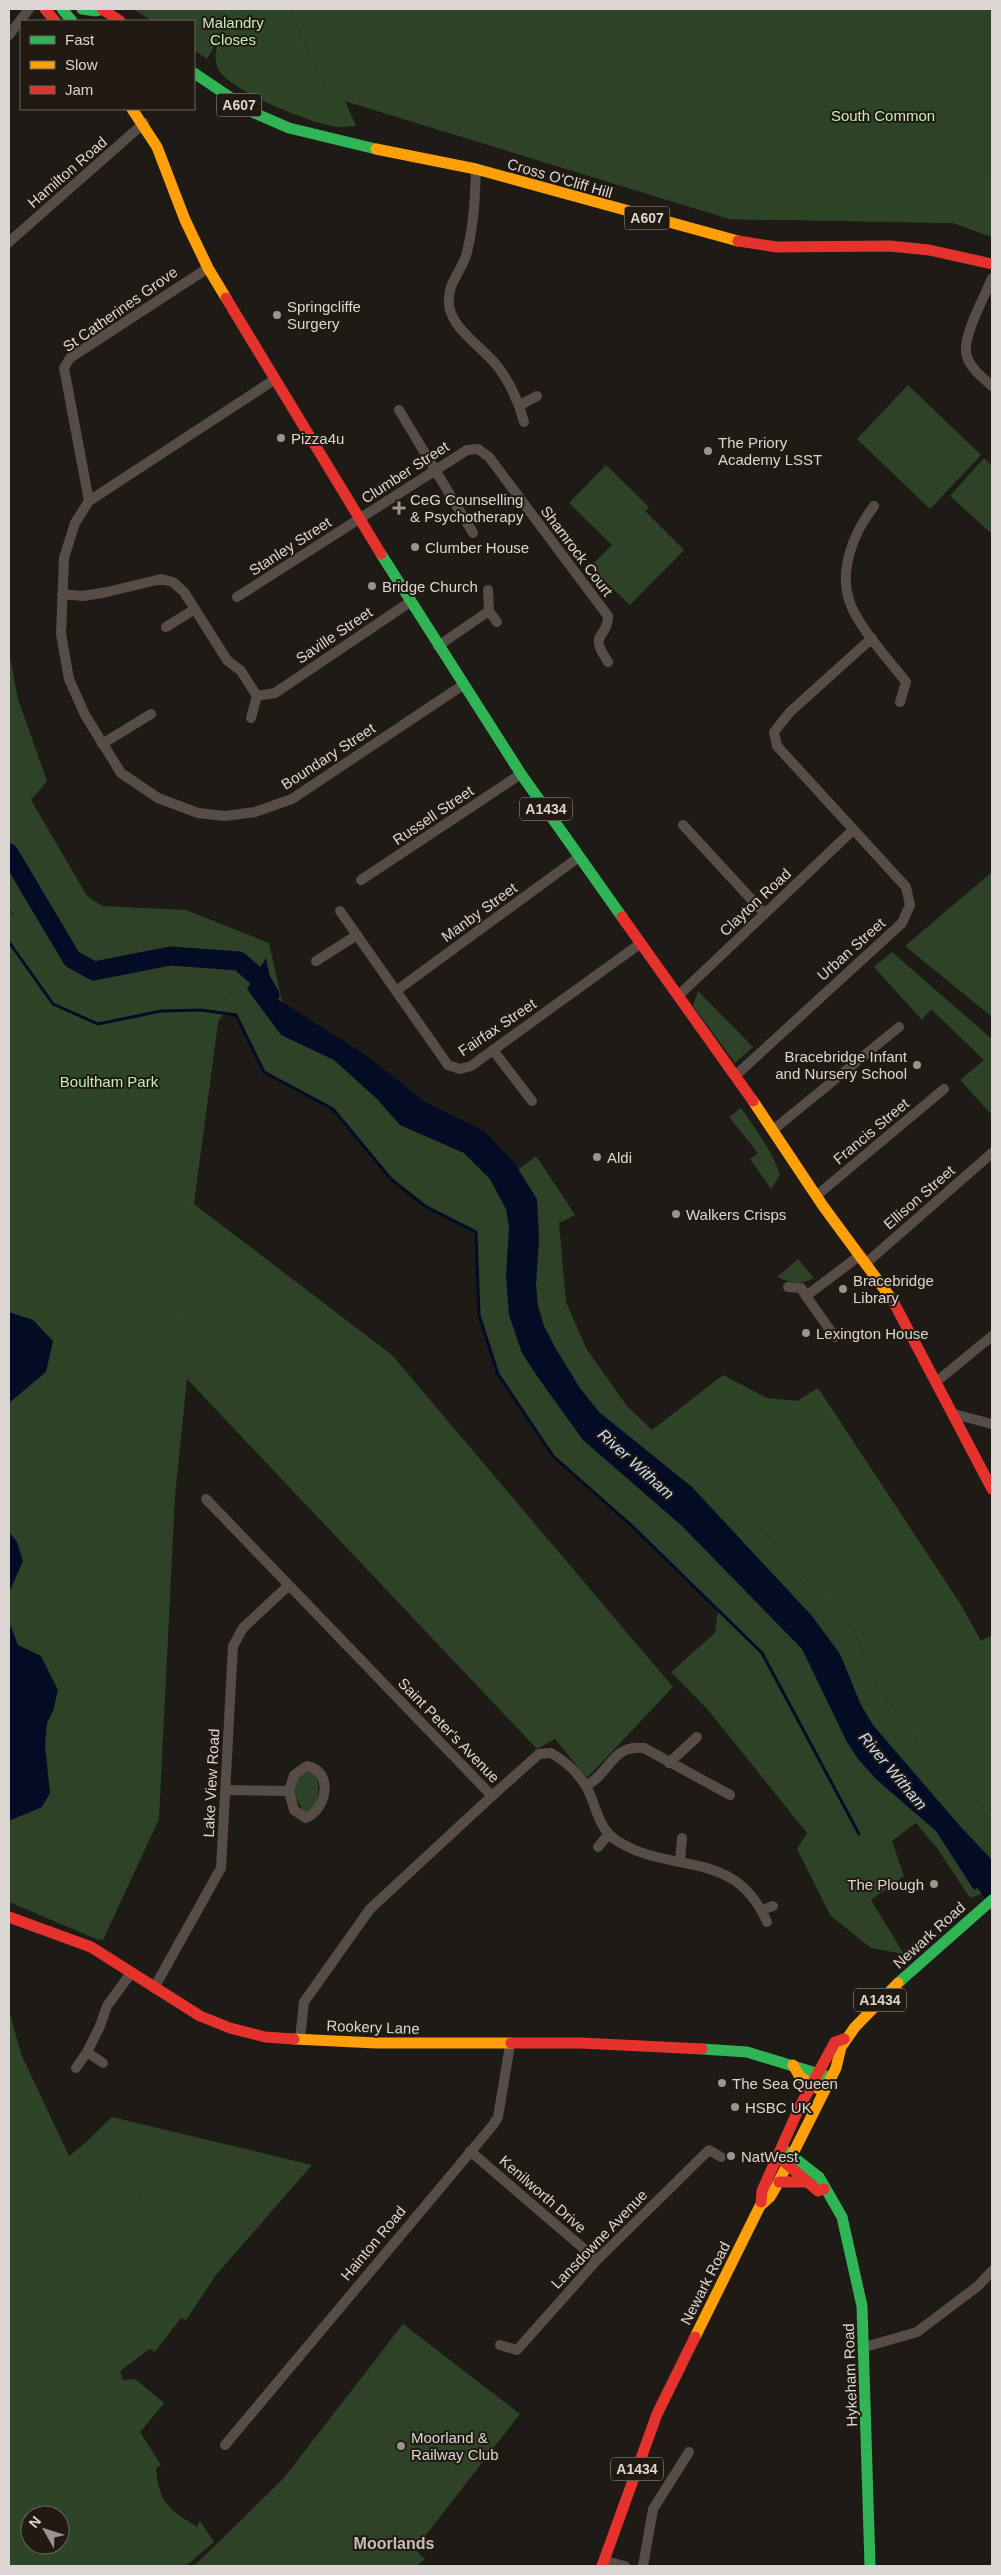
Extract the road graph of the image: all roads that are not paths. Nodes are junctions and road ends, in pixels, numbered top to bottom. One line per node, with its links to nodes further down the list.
1 (29, 9): 7 (street)
2 (45, 9): 8 (main road)
3 (62, 9): 9 (main road)
4 (82, 9): 5 (main road)
5 (102, 9): 6 (main road)
6 (116, 19)
7 (21, 20)
8 (54, 20)
9 (71, 20)
10 (20, 21): 11 (street)
11 (9, 35)
12 (195, 75): 15 (main road, Cross O'Cliff Hill / A607)
13 (133, 110): 14 (main road, A1434)
14 (144, 124): 16 (street, Hamilton Road); 18 (main road, A1434)
15 (476, 169): 17 (main road, Cross O'Cliff Hill / A607); 23 (street)
16 (9, 242)
17 (992, 264)
18 (208, 268): 20 (main road, A1434); 28 (street, St Catherines Grove)
19 (992, 278): 21 (street)
20 (274, 380): 28 (street); 30 (main road, A1434)
21 (992, 386)
22 (537, 396): 23 (street)
23 (520, 405): 25 (street)
24 (399, 410): 27 (street)
25 (524, 422)
26 (467, 450): 27 (street, Clumber Street); 42 (street, Shamrock Court)
27 (436, 470): 30 (street, Clumber Street); 31 (street)
28 (88, 501): 33 (street)
29 (874, 506): 40 (street)
30 (359, 519): 34 (street, Stanley Street); 35 (main road, A1434)
31 (473, 533)
32 (488, 590): 37 (street)
33 (62, 594): 36 (street); 48 (street)
34 (237, 598)
35 (410, 602): 41 (main road, A1434); 44 (street, Saville Street)
36 (195, 609): 39 (street); 44 (street)
37 (489, 611): 38 (street); 41 (street)
38 (497, 622)
39 (166, 627)
40 (872, 638): 45 (street); 51 (street, Urban Street)
41 (438, 646): 43 (main road, A1434)
42 (608, 662)
43 (463, 685): 48 (street, Boundary Street); 49 (main road, A1434)
44 (257, 696): 47 (street)
45 (900, 702)
46 (151, 714): 48 (street)
47 (251, 718)
48 (102, 744)
49 (521, 774): 52 (main road, A1434); 53 (street, Russell Street)
50 (683, 825): 55 (street)
51 (854, 830): 55 (street, Clayton Road); 63 (street, Urban Street)
52 (579, 857): 57 (main road, A1434); 59 (street, Manby Street)
53 (361, 880)
54 (340, 911): 56 (street, Fairfax Street)
55 (764, 913): 60 (street, Clayton Road)
56 (357, 935): 58 (street); 59 (street, Fairfax Street)
57 (641, 943): 60 (main road, A1434); 62 (street, Fairfax Street)
58 (316, 961)
59 (396, 991): 62 (street, Fairfax Street)
60 (678, 996): 63 (main road, A1434)
61 (900, 1027): 66 (street)
62 (492, 1050): 65 (street)
63 (735, 1076): 66 (main road, A1434)
64 (944, 1089): 68 (street, Francis Street)
65 (532, 1101)
66 (773, 1130): 68 (main road, A1434)
67 (992, 1153): 69 (street, Ellison Street)
68 (816, 1196): 69 (main road, A1434)
69 (862, 1260): 71 (street, Ellison Street); 74 (main road, A1434)
70 (788, 1287): 71 (street)
71 (806, 1296): 73 (street)
72 (992, 1336): 74 (street)
73 (835, 1337)
74 (936, 1382): 75 (main road, A1434)
75 (954, 1414): 76 (street); 77 (main road, A1434)
76 (992, 1424)
77 (992, 1489)
78 (206, 1499): 79 (street, Saint Peter's Avenue)
79 (289, 1585): 83 (street, Lake View Road); 86 (street, Saint Peter's Avenue)
80 (697, 1737): 81 (street)
81 (669, 1763): 82 (street); 85 (street)
82 (586, 1786): 86 (street); 87 (street)
83 (227, 1790): 84 (street); 97 (street, Lake View Road)
84 (289, 1791): 84 (street)
85 (730, 1795)
86 (492, 1796): 98 (street, Saint Peter's Avenue)
87 (608, 1835): 89 (street); 90 (street)
88 (682, 1838): 90 (street)
89 (598, 1847)
90 (680, 1861): 93 (street)
91 (992, 1900): 99 (main road, Newark Road / A1434)
92 (773, 1906): 93 (street)
93 (762, 1910): 95 (street)
94 (9, 1917): 96 (main road, Rookery Lane)
95 (767, 1922)
96 (131, 1973): 97 (main road, Rookery Lane); 101 (street)
97 (154, 1988): 98 (main road, Rookery Lane)
98 (300, 2039): 100 (main road, Rookery Lane)
99 (847, 2039): 105 (main road, Newark Road / A1434); 106 (main road, Newark Road)
100 (510, 2044): 103 (main road, Rookery Lane); 109 (street, Hainton Road)
101 (87, 2052): 102 (street); 104 (street)
102 (103, 2062)
103 (793, 2065): 105 (main road, Rookery Lane); 107 (main road)
104 (76, 2068)
105 (818, 2071): 106 (main road, Rookery Lane); 107 (main road, Newark Road / A1434)
106 (831, 2078): 108 (main road, Newark Road / A1434)
107 (811, 2084): 108 (main road); 110 (main road, Newark Road / A1434)
108 (823, 2092): 110 (main road, Newark Road / A1434)
109 (470, 2151): 116 (street, Kenilworth Drive); 120 (street, Hainton Road)
110 (785, 2155): 112 (main road, Newark Road / A1434); 113 (main road); 114 (main road, Hykeham Road); 115 (main road, Newark Road / A1434)
111 (721, 2156): 116 (street, Lansdowne Avenue)
112 (779, 2182): 113 (main road); 115 (main road, Newark Road / A1434)
113 (805, 2182): 114 (main road)
114 (824, 2189): 119 (main road, Hykeham Road)
115 (760, 2206): 122 (main road, Newark Road / A1434)
116 (596, 2260): 118 (street, Lansdowne Avenue)
117 (992, 2271): 119 (street)
118 (500, 2346)
119 (865, 2347): 125 (main road, Hykeham Road)
120 (225, 2445)
121 (689, 2452): 124 (street)
122 (603, 2563): 123 (street)
123 (625, 2566)
124 (643, 2566)
125 (870, 2566)

